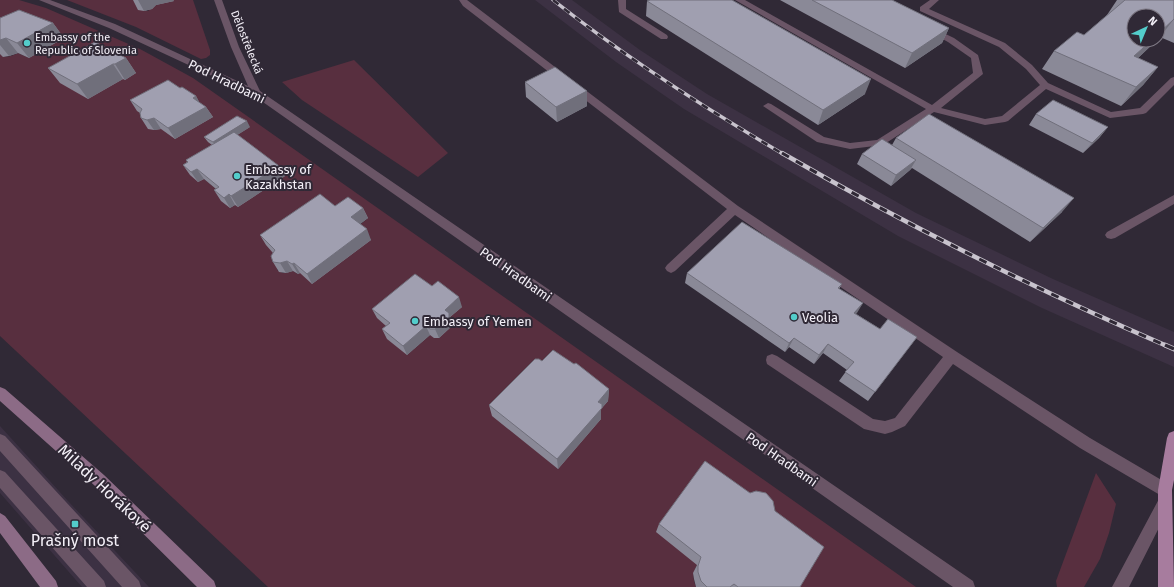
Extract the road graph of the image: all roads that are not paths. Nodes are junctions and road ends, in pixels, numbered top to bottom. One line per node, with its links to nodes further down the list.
1 (44, 0): 11 (street, Pod Hradbami)
2 (218, 0): 11 (street, Dělostřelecká)
3 (463, 0): 15 (street)
4 (622, 0): 8 (street)
5 (739, 0): 13 (street)
6 (935, 0): 10 (street)
7 (924, 27): 13 (street)
8 (664, 37)
9 (1174, 80): 10 (street)
10 (1044, 85): 13 (street)
11 (256, 93): 30 (street, Pod Hradbami)
12 (768, 106): 13 (street)
13 (933, 109)
14 (1174, 199): 16 (street)
15 (734, 209): 17 (street); 18 (street)
16 (1111, 235)
17 (671, 268)
18 (952, 356): 19 (street); 24 (street)
19 (772, 360)
20 (0, 393): 29 (main road, Milady Horákové)
21 (1174, 439): 24 (main road)
22 (0, 441): 28 (street)
23 (0, 477): 27 (street)
24 (1165, 496): 31 (street); 32 (main road)
25 (0, 522): 26 (main road)
26 (50, 587)
27 (98, 587)
28 (133, 587)
29 (208, 587)
30 (967, 587)
31 (1120, 587)
32 (1166, 587)

